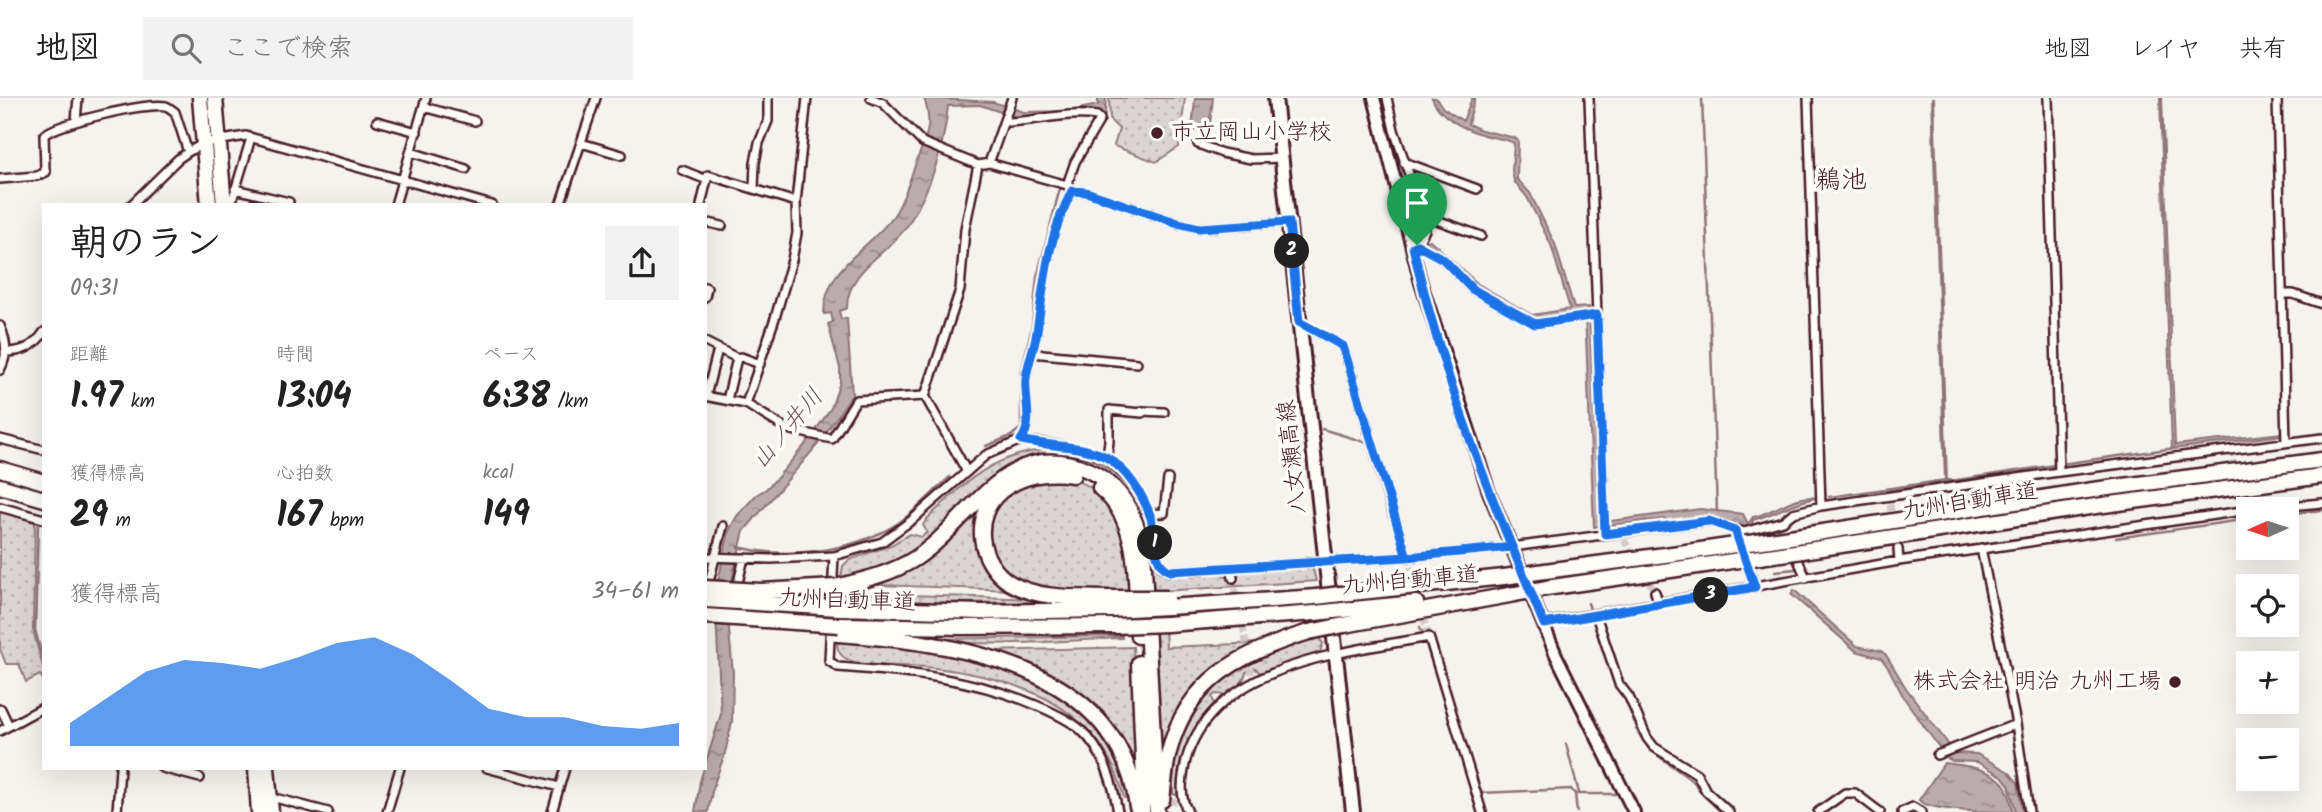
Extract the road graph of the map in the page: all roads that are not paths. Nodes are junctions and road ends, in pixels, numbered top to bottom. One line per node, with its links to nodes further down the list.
1 (78, 98): 19 (street)
2 (200, 98): 24 (highway)
3 (215, 98): 24 (highway)
4 (426, 98): 17 (street)
5 (596, 98): 25 (street)
6 (768, 98): 41 (street)
7 (807, 98): 44 (street)
8 (871, 98): 33 (street)
9 (1012, 98): 18 (street)
10 (1275, 98): 30 (main road, 八女瀬高線)
11 (1374, 98): 57 (street)
12 (1387, 98): 31 (street)
13 (1589, 98): 60 (street)
14 (1808, 98): 95 (street)
15 (2048, 98): 87 (street)
16 (2277, 98): 58 (street)
17 (424, 107): 21 (street); 22 (street)
18 (1007, 115): 32 (street); 39 (street)
19 (76, 121): 27 (street); 36 (street)
20 (377, 121): 22 (street)
21 (475, 121)
22 (417, 132): 28 (street)
23 (251, 138): 24 (street); 37 (street); 40 (street)
24 (211, 142): 27 (street); 46 (highway); 47 (highway)
25 (581, 143): 29 (street); 50 (street)
26 (1198, 144): 30 (street)
27 (188, 152): 45 (street)
28 (411, 152): 34 (street); 37 (street)
29 (622, 155)
30 (1282, 158): 54 (main road, 八女瀬高線)
31 (1404, 162): 42 (street); 52 (street)
32 (989, 163): 33 (street); 39 (street)
33 (978, 165): 74 (street)
34 (466, 169)
35 (682, 170): 38 (street)
36 (0, 179)
37 (402, 180): 48 (street); 49 (street)
38 (707, 180): 41 (street); 51 (street)
39 (1069, 188): 54 (street); 67 (street)
40 (236, 189): 43 (street); 47 (street)
41 (754, 189): 44 (street)
42 (1476, 189)
43 (289, 202)
44 (796, 202): 69 (street)
45 (133, 203)
46 (209, 203)
47 (227, 203)
48 (396, 203)
49 (485, 203)
50 (561, 203)
51 (701, 203)
52 (1423, 215): 56 (street); 57 (street)
53 (707, 222): 55 (street)
54 (1289, 222): 61 (main road, 八女瀬高線)
55 (722, 226)
56 (1481, 236)
57 (1415, 246): 60 (street); 104 (street)
58 (2283, 294): 59 (street); 81 (street)
59 (2322, 304)
60 (1595, 315): 103 (street)
61 (1299, 322): 110 (street); 112 (main road, 八女瀬高線)
62 (0, 326): 66 (street)
63 (42, 337): 66 (street)
64 (707, 343): 65 (street)
65 (718, 349): 68 (street); 72 (street)
66 (5, 352): 71 (street)
67 (1032, 353): 70 (street); 80 (street)
68 (737, 358): 69 (street); 75 (street)
69 (760, 363): 76 (street)
70 (1137, 363)
71 (0, 370)
72 (707, 392)
73 (707, 396): 75 (street)
74 (925, 396): 76 (street); 86 (street)
75 (727, 400): 76 (street)
76 (746, 404)
77 (1164, 412): 83 (street)
78 (2322, 438): 81 (street)
79 (0, 439): 82 (street)
80 (1021, 440): 83 (street); 86 (street)
81 (2286, 442): 87 (street)
82 (42, 450)
83 (1107, 458): 98 (street)
84 (2322, 460): 122 (highway, 九州自動車道, bridge)
85 (0, 469): 90 (highway)
86 (967, 472): 107 (street)
87 (2059, 472): 95 (street)
88 (2322, 476): 127 (highway, 九州自動車道, bridge)
89 (1168, 480): 98 (street)
90 (42, 481)
91 (0, 486): 92 (highway)
92 (42, 498)
93 (2322, 503): 94 (street)
94 (2300, 505)
95 (1821, 506): 100 (street)
96 (0, 507): 99 (street)
97 (2236, 512): 106 (street)
98 (1149, 514): 114 (street)
99 (42, 518)
100 (1783, 521): 102 (street); 116 (street)
101 (723, 526): 109 (street)
102 (1735, 530): 103 (street); 117 (street)
103 (1605, 534): 104 (street)
104 (1512, 547): 110 (street); 129 (street)
105 (1898, 548): 113 (street)
106 (1982, 548): 113 (street); 136 (street)
107 (834, 556): 111 (street); 156 (street)
108 (707, 557): 109 (street)
109 (718, 557): 111 (street); 119 (street)
110 (1407, 557): 112 (street)
111 (742, 558): 124 (street)
112 (1325, 561): 114 (street); 131 (main road, 八女瀬高線)
113 (1899, 561): 116 (street)
114 (1231, 567): 115 (street)
115 (1233, 578)
116 (1806, 578): 117 (street)
117 (1755, 587): 123 (street)
118 (707, 588): 158 (highway, bridge)
119 (707, 591)
120 (1655, 592): 123 (street)
121 (707, 597): 122 (highway, 九州自動車道, bridge)
122 (1111, 604): 157 (highway)
123 (1659, 604): 125 (street)
124 (733, 606)
125 (1596, 615): 129 (street); 163 (street)
126 (707, 616): 130 (highway, 九州自動車道, bridge)
127 (1343, 617): 130 (highway, 九州自動車道, bridge); 158 (highway, bridge)
128 (707, 624): 130 (highway)
129 (1544, 624): 162 (street)
130 (839, 629): 157 (highway)
131 (1335, 654): 133 (street); 160 (main road, 八女瀬高線); 161 (street)
132 (1252, 674): 133 (street)
133 (1254, 683): 159 (street)
134 (42, 708): 137 (street)
135 (1, 709): 137 (street)
136 (2016, 724): 139 (street); 168 (street)
137 (9, 726): 138 (street)
138 (0, 731)
139 (1939, 754)
140 (120, 770): 150 (street)
141 (170, 770): 147 (street)
142 (256, 770): 151 (highway)
143 (267, 770): 152 (highway)
144 (399, 770): 154 (street)
145 (494, 770): 148 (street)
146 (564, 770): 148 (street)
147 (200, 778)
148 (559, 788): 155 (street)
149 (279, 799): 153 (street)
150 (117, 812)
151 (259, 812)
152 (271, 812)
153 (328, 812)
154 (387, 812)
155 (552, 812)
156 (1118, 812)
157 (1140, 812)
158 (1159, 812)
159 (1188, 812)
160 (1353, 812)
161 (1482, 812)
162 (1634, 812)
163 (1729, 812)
164 (1818, 812): 165 (street)
165 (1880, 812)
166 (1902, 812): 167 (street)
167 (1921, 812)
168 (2029, 812)

